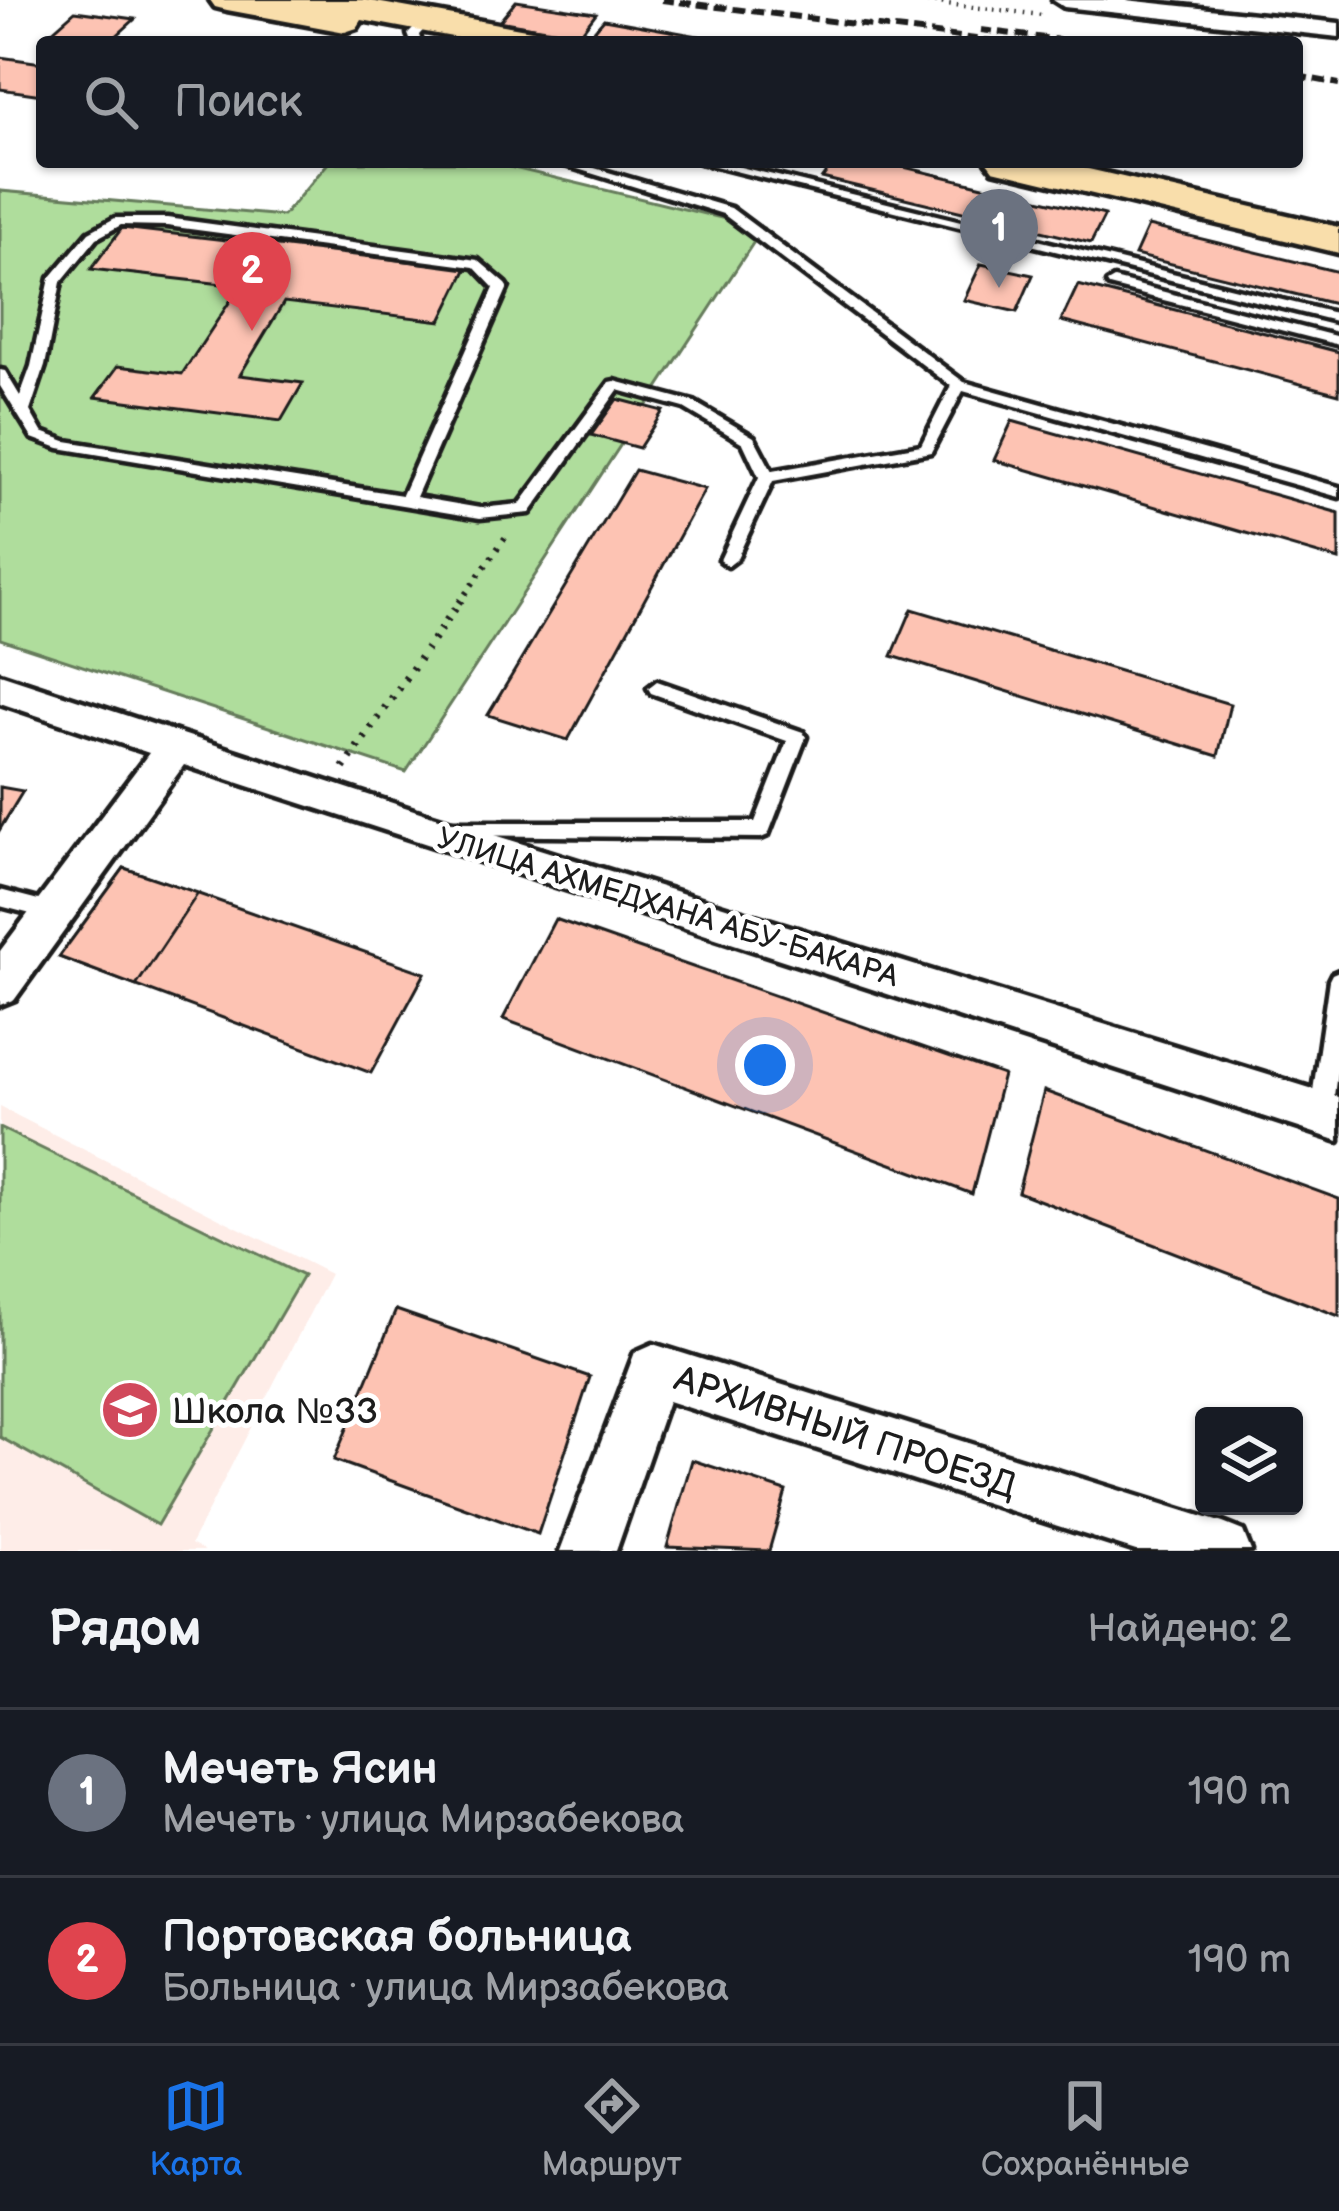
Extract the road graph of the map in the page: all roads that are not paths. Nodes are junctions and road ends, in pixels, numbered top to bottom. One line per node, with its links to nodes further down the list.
1 (227, 0): 6 (main road)
2 (309, 0): 6 (main road)
3 (1064, 0): 4 (street)
4 (1146, 4): 5 (street)
5 (1339, 30)
6 (428, 35)
7 (581, 168): 17 (lane)
8 (729, 168): 14 (lane)
9 (1033, 168): 12 (main road)
10 (1133, 168): 11 (main road)
11 (1339, 217)
12 (1339, 240)
13 (1114, 283): 15 (lane)
14 (1339, 318)
15 (1339, 341)
16 (0, 374): 18 (lane)
17 (959, 385): 19 (lane); 20 (lane)
18 (22, 412): 21 (lane); 21 (lane)
19 (767, 478): 21 (lane); 22 (lane)
20 (1339, 492)
21 (407, 501)
22 (728, 560)
23 (0, 688): 25 (street, УЛИЦА АХМЕДХАНА АБУ-БАКАРА)
24 (657, 688): 26 (lane)
25 (176, 746): 26 (street, УЛИЦА АХМЕДХАНА АБУ-БАКАРА); 28 (street)
26 (423, 830): 31 (street, УЛИЦА АХМЕДХАНА АБУ-БАКАРА)
27 (0, 898): 28 (lane)
28 (54, 912): 30 (street)
29 (1339, 980): 31 (lane)
30 (0, 986)
31 (1330, 1116)
32 (588, 1551): 33 (street, АРХИВНЫЙ ПРОЕЗД)
33 (1222, 1551)

